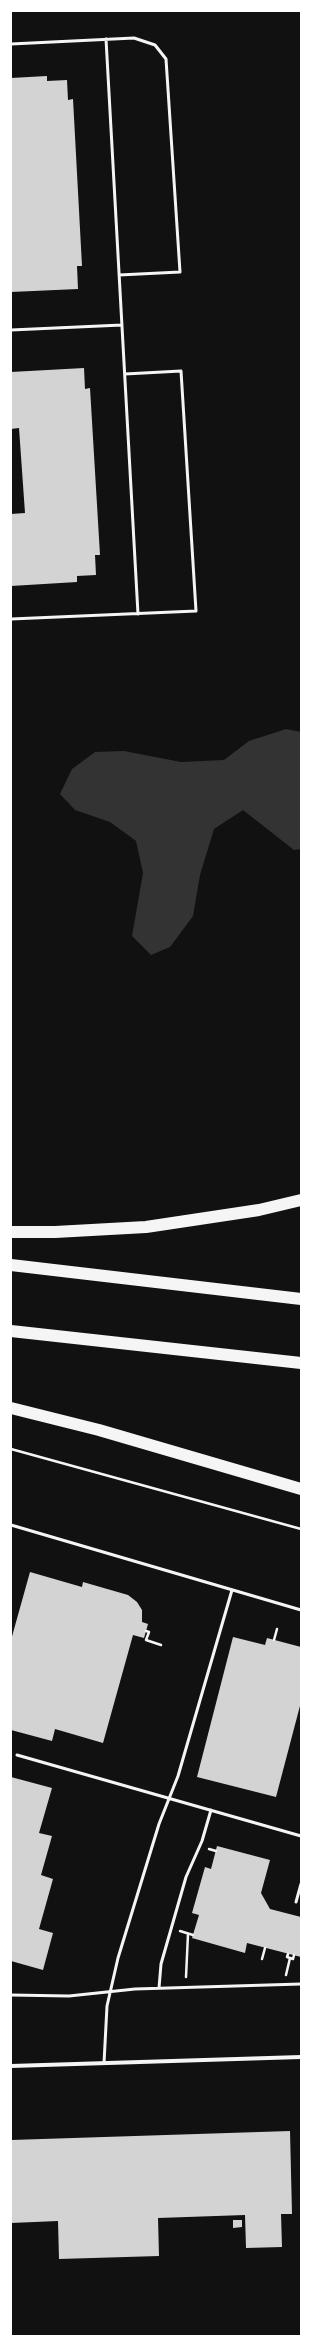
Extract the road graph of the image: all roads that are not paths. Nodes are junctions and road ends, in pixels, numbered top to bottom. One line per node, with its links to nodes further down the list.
1 (106, 39): 2 (lane); 3 (lane); 3 (lane)
2 (11, 44)
3 (119, 275): 4 (lane)
4 (122, 325): 5 (lane); 6 (lane)
5 (11, 330)
6 (125, 374): 7 (lane); 7 (lane)
7 (138, 614): 8 (lane)
8 (11, 619)
9 (301, 1200): 10 (highway)
10 (11, 1232)
11 (11, 1265): 12 (highway)
12 (301, 1299)
13 (11, 1331): 14 (highway)
14 (301, 1363)
15 (11, 1408): 16 (highway)
16 (301, 1489)
17 (11, 1526): 18 (lane)
18 (232, 1590): 19 (lane); 21 (lane)
19 (301, 1610)
20 (17, 1755): 21 (lane)
21 (170, 1798): 22 (lane); 28 (lane)
22 (211, 1810): 23 (lane); 27 (lane)
23 (301, 1836)
24 (301, 1884): 25 (lane)
25 (296, 1902)
26 (301, 1984): 27 (lane)
27 (159, 1988): 28 (lane)
28 (109, 1992): 29 (lane); 31 (lane)
29 (11, 1995)
30 (301, 2057): 31 (street)
31 (104, 2063): 32 (street)
32 (11, 2066)

